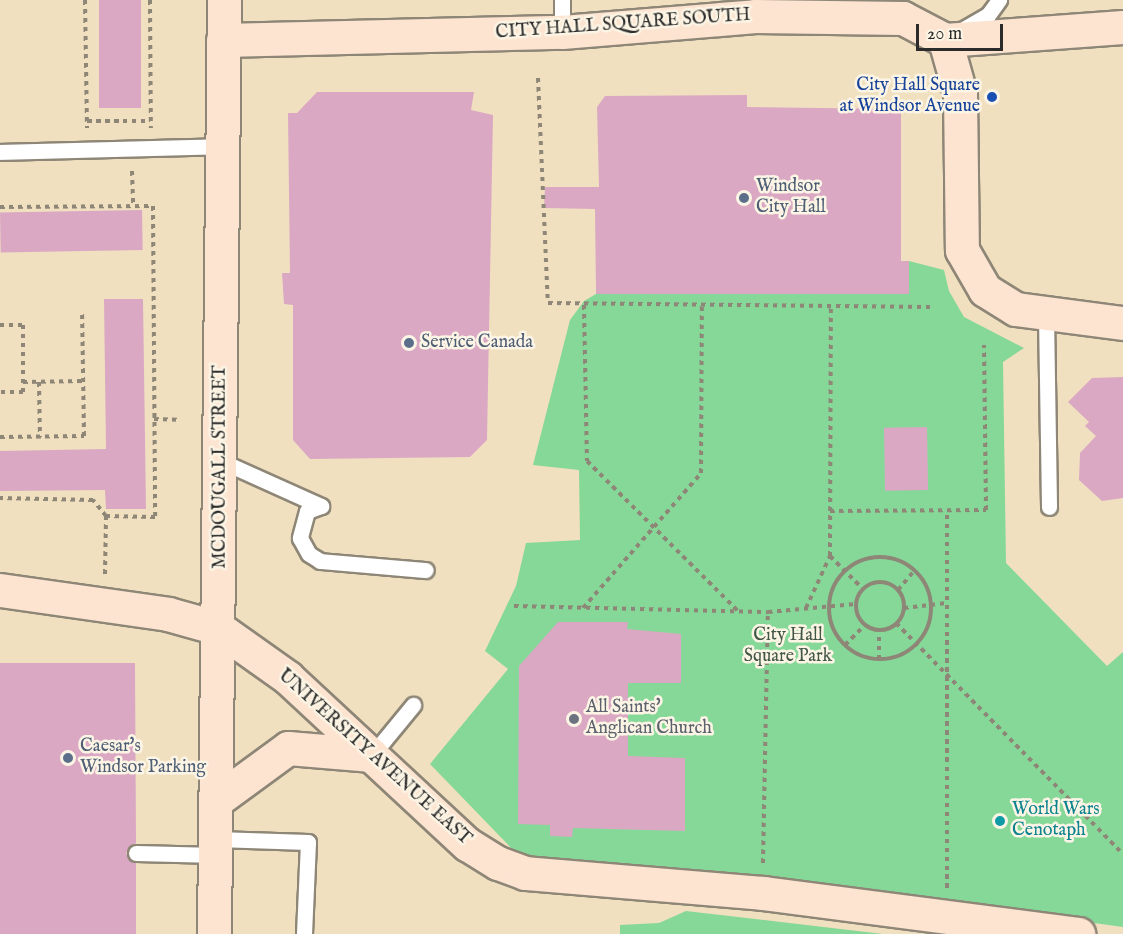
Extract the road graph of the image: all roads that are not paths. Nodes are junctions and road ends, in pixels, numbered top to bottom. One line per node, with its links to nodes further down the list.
1 (224, 0): 6 (street, MCDOUGALL STREET)
2 (562, 0): 5 (lane)
3 (999, 0): 7 (lane)
4 (1123, 27): 7 (street)
5 (562, 32): 6 (street, CITY HALL SQUARE SOUTH); 7 (street, CITY HALL SQUARE SOUTH)
6 (223, 40): 8 (street, MCDOUGALL STREET)
7 (945, 40): 10 (street)
8 (222, 146): 9 (lane); 12 (street, MCDOUGALL STREET)
9 (0, 152)
10 (1046, 315): 11 (street); 13 (lane)
11 (1123, 323)
12 (221, 461): 14 (lane); 16 (street, MCDOUGALL STREET)
13 (1049, 507)
14 (426, 570)
15 (0, 590): 16 (street, UNIVERSITY AVENUE EAST)
16 (218, 628): 18 (street, UNIVERSITY AVENUE EAST); 19 (street, MCDOUGALL STREET)
17 (413, 705): 18 (lane)
18 (372, 755): 19 (street); 24 (street, UNIVERSITY AVENUE EAST)
19 (217, 800): 20 (street, MCDOUGALL STREET)
20 (217, 847): 21 (lane); 22 (street, MCDOUGALL STREET); 23 (lane)
21 (136, 853)
22 (214, 934)
23 (304, 934)
24 (1078, 934)

